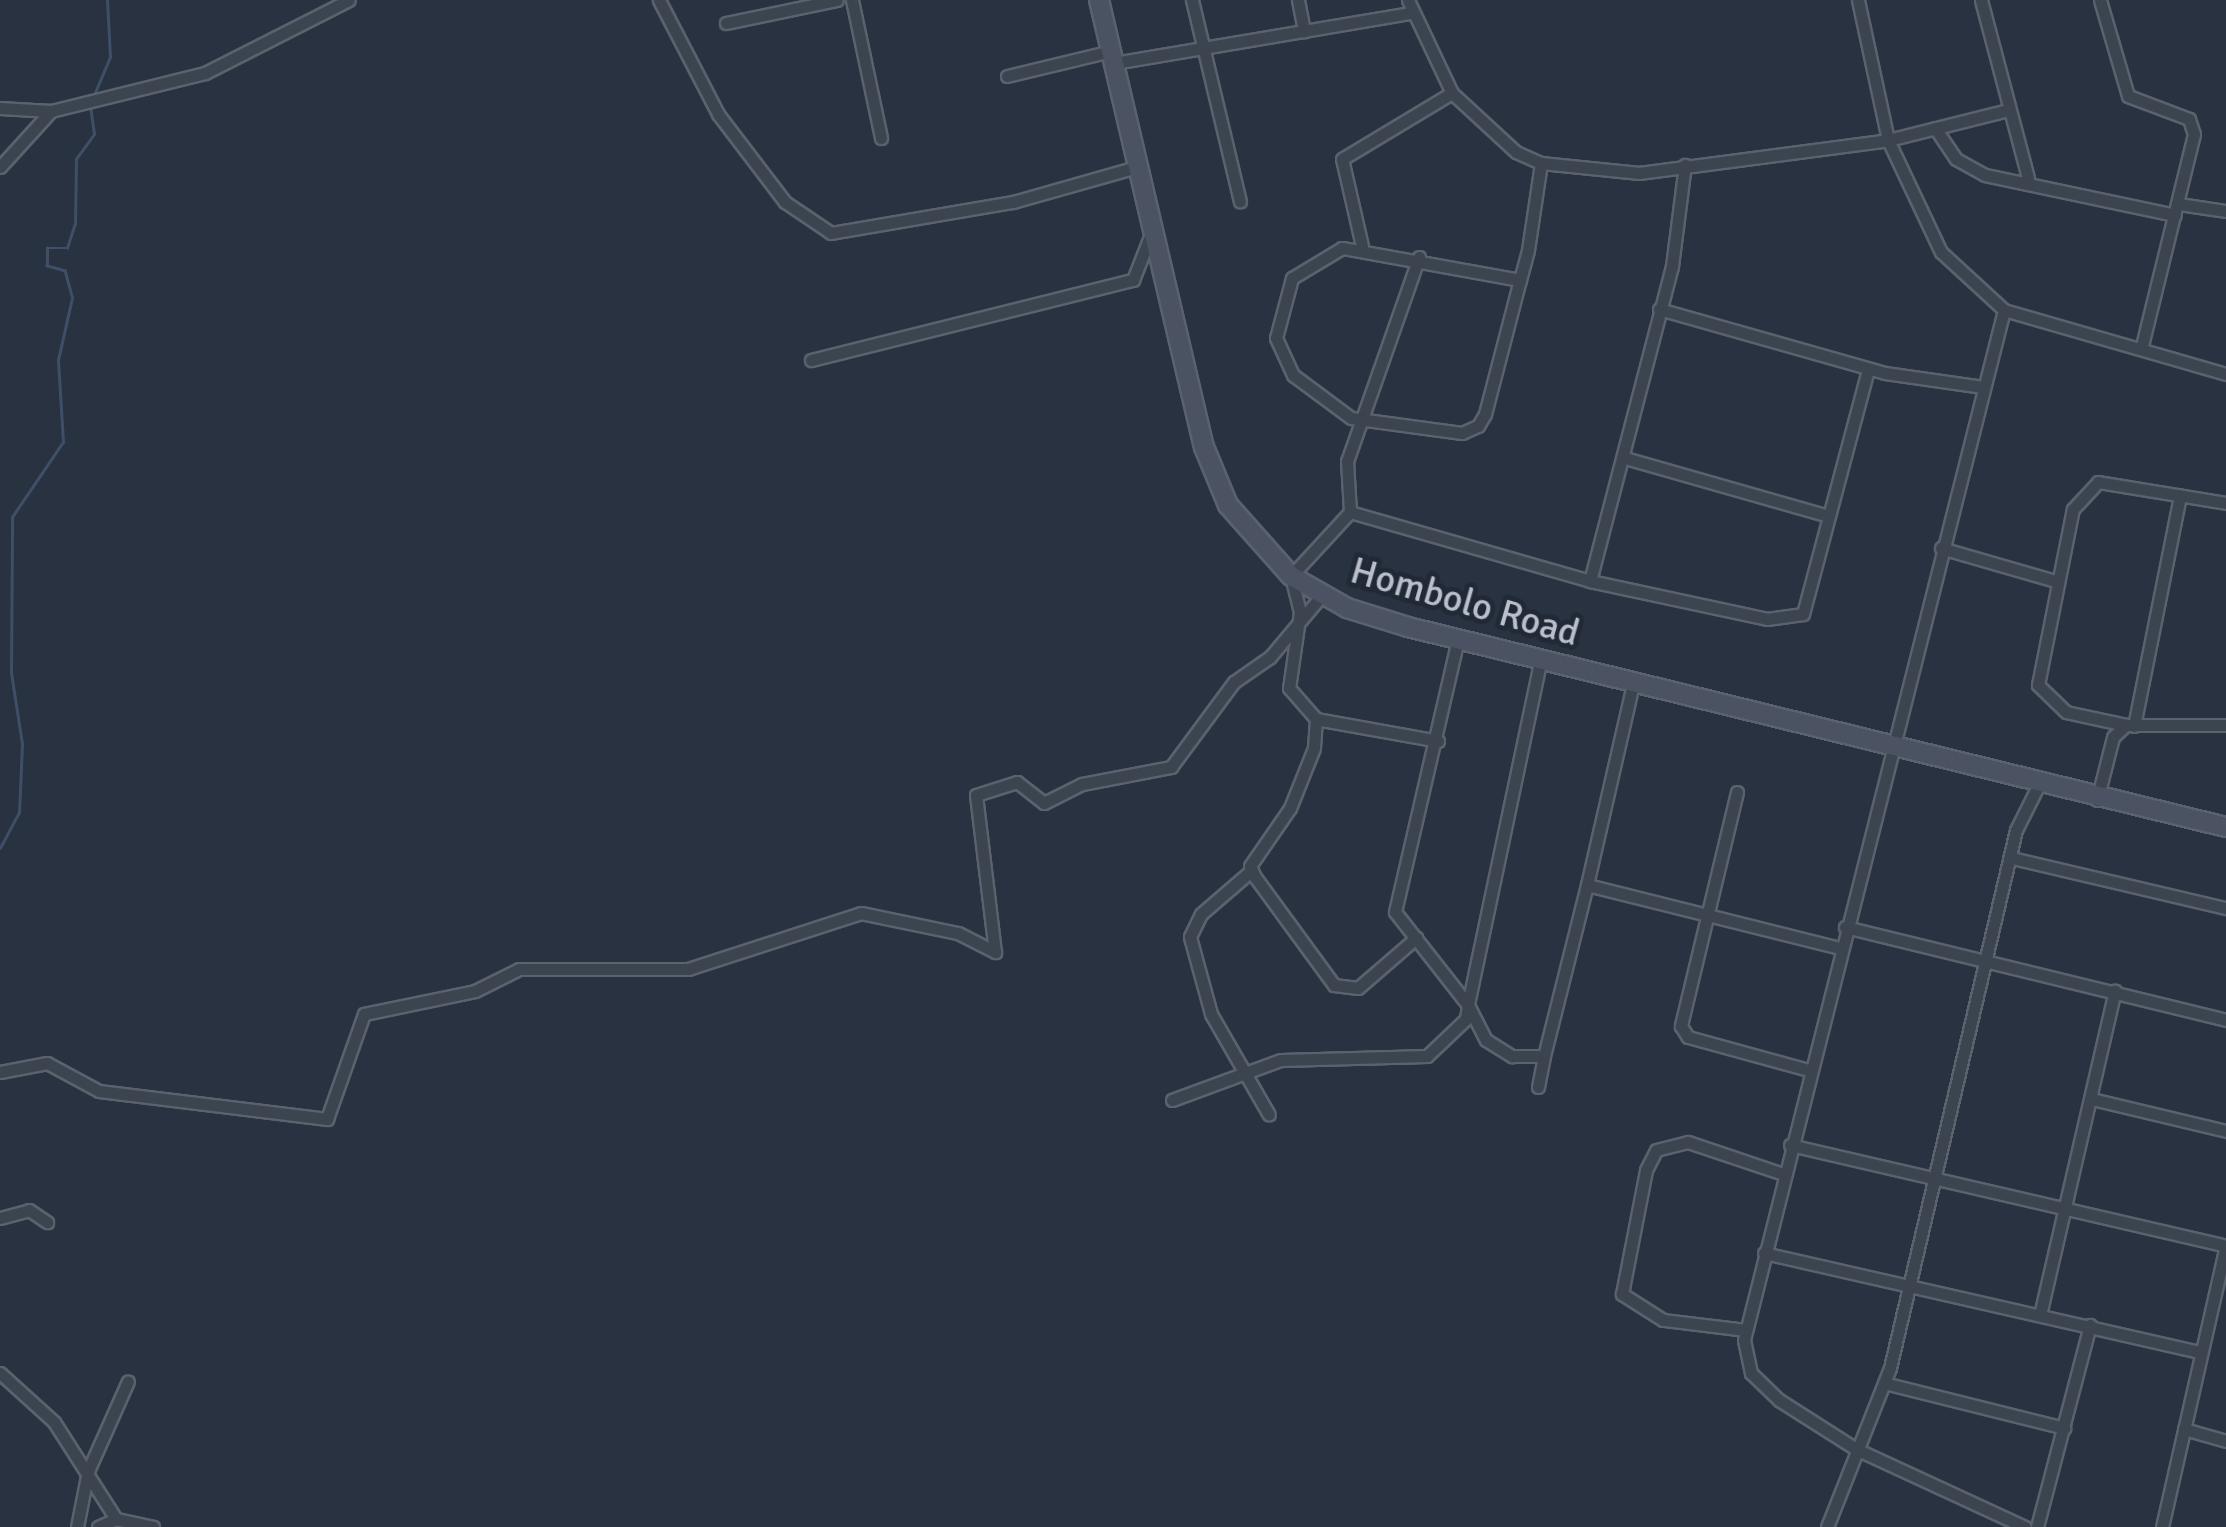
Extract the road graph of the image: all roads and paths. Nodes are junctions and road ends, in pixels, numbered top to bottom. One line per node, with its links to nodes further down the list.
1 (349, 0): 20 (street)
2 (659, 0): 27 (street)
3 (837, 0): 12 (street)
4 (852, 0): 22 (street)
5 (1099, 0): 15 (street, Hombolo Road)
6 (1192, 0): 14 (street)
7 (1298, 0): 13 (street)
8 (1858, 0): 23 (street)
9 (1981, 0): 19 (street)
10 (2100, 0): 30 (street)
11 (1410, 6): 13 (street); 17 (street)
12 (726, 23)
13 (1304, 31): 14 (street)
14 (1203, 53): 15 (street); 29 (street)
15 (1113, 57): 16 (street); 27 (street, Hombolo Road)
16 (1008, 76)
17 (1452, 94): 24 (street); 33 (street)
18 (0, 108): 20 (street)
19 (2008, 110): 21 (street); 28 (street)
20 (51, 111): 26 (street)
21 (1935, 128): 23 (street); 28 (street)
22 (881, 138)
23 (1888, 140): 25 (street); 37 (street)
24 (1542, 162): 25 (street); 35 (street)
25 (1685, 165): 36 (street)
26 (0, 167)
27 (1136, 167): 32 (street, Hombolo Road)
28 (2028, 178): 30 (street)
29 (1240, 201)
30 (2177, 209): 31 (street); 38 (street)
31 (2226, 211)
32 (1151, 234): 39 (street); 50 (street, Hombolo Road)
33 (1362, 246): 34 (street); 43 (street)
34 (1420, 258): 35 (street); 43 (street)
35 (1520, 280): 43 (street)
36 (1658, 309): 40 (street); 44 (street)
37 (2004, 310): 38 (street); 42 (street)
38 (2142, 346): 41 (street)
39 (811, 360)
40 (1868, 368): 42 (street); 48 (street)
41 (2226, 374)
42 (1983, 387): 49 (street)
43 (1358, 421): 47 (street)
44 (1625, 458): 48 (street); 51 (street)
45 (2180, 496): 46 (street); 52 (street); 60 (street)
46 (2226, 503)
47 (1350, 512): 50 (street); 51 (street)
48 (1825, 515): 51 (street)
49 (1941, 548): 52 (street); 62 (street)
50 (1290, 576): 53 (street, Hombolo Road); 54 (street)
51 (1590, 580)
52 (2055, 581): 60 (street)
53 (1322, 595): 54 (street); 55 (street, Hombolo Road)
54 (1298, 626): 58 (street); 81 (street)
55 (1458, 639): 56 (street, Hombolo Road); 61 (street)
56 (1541, 658): 57 (street, Hombolo Road); 77 (street)
57 (1633, 684): 62 (street, Hombolo Road); 69 (street)
58 (1316, 719): 61 (street); 68 (street)
59 (2226, 725): 60 (street)
60 (2130, 726): 65 (street)
61 (1438, 741): 73 (street)
62 (1888, 744): 63 (street, Hombolo Road); 72 (street)
63 (2040, 782): 65 (street, Hombolo Road); 67 (street)
64 (1737, 792): 71 (street)
65 (2097, 800): 66 (street, Hombolo Road)
66 (2226, 827)
67 (2012, 858): 70 (street); 75 (street)
68 (1252, 870): 73 (street); 82 (street)
69 (1588, 886): 71 (street); 79 (street)
70 (2226, 908)
71 (1705, 912): 74 (street); 80 (street)
72 (1845, 927): 74 (street); 75 (street)
73 (1416, 938): 77 (street)
74 (1836, 948): 80 (street)
75 (1984, 961): 76 (street); 90 (street)
76 (2115, 990): 78 (street); 85 (street)
77 (1468, 1005): 79 (street); 82 (street)
78 (2226, 1020)
79 (1544, 1056): 83 (street)
80 (1810, 1070): 88 (street)
81 (0, 1072)
82 (1242, 1072): 84 (street); 86 (street)
83 (1538, 1088)
84 (1172, 1100)
85 (2092, 1100): 87 (street); 91 (street)
86 (1269, 1115)
87 (2226, 1130)
88 (1790, 1146): 89 (street); 90 (street)
89 (1784, 1174): 95 (street); 99 (street)
90 (1936, 1180): 91 (street); 96 (street)
91 (2068, 1209): 94 (street); 97 (street)
92 (0, 1218): 93 (street)
93 (47, 1222)
94 (2226, 1246): 100 (street)
95 (1764, 1254): 96 (street); 99 (street)
96 (1910, 1285): 97 (street); 103 (street)
97 (2040, 1315): 98 (street)
98 (2090, 1325): 100 (street); 104 (street)
99 (1746, 1330): 107 (street)
100 (2200, 1352): 105 (street)
101 (0, 1373): 108 (street)
102 (128, 1380): 108 (street)
103 (1884, 1383): 104 (street); 107 (street)
104 (2064, 1428): 115 (street)
105 (2184, 1430): 106 (street); 116 (street)
106 (2226, 1441)
107 (1856, 1449): 113 (street); 114 (street)
108 (88, 1471): 109 (street); 110 (street)
109 (116, 1519): 111 (street); 112 (street)
110 (76, 1527)
111 (100, 1527)
112 (153, 1527)
113 (1828, 1527)
114 (2025, 1527)
115 (2038, 1527)
116 (2162, 1527)

